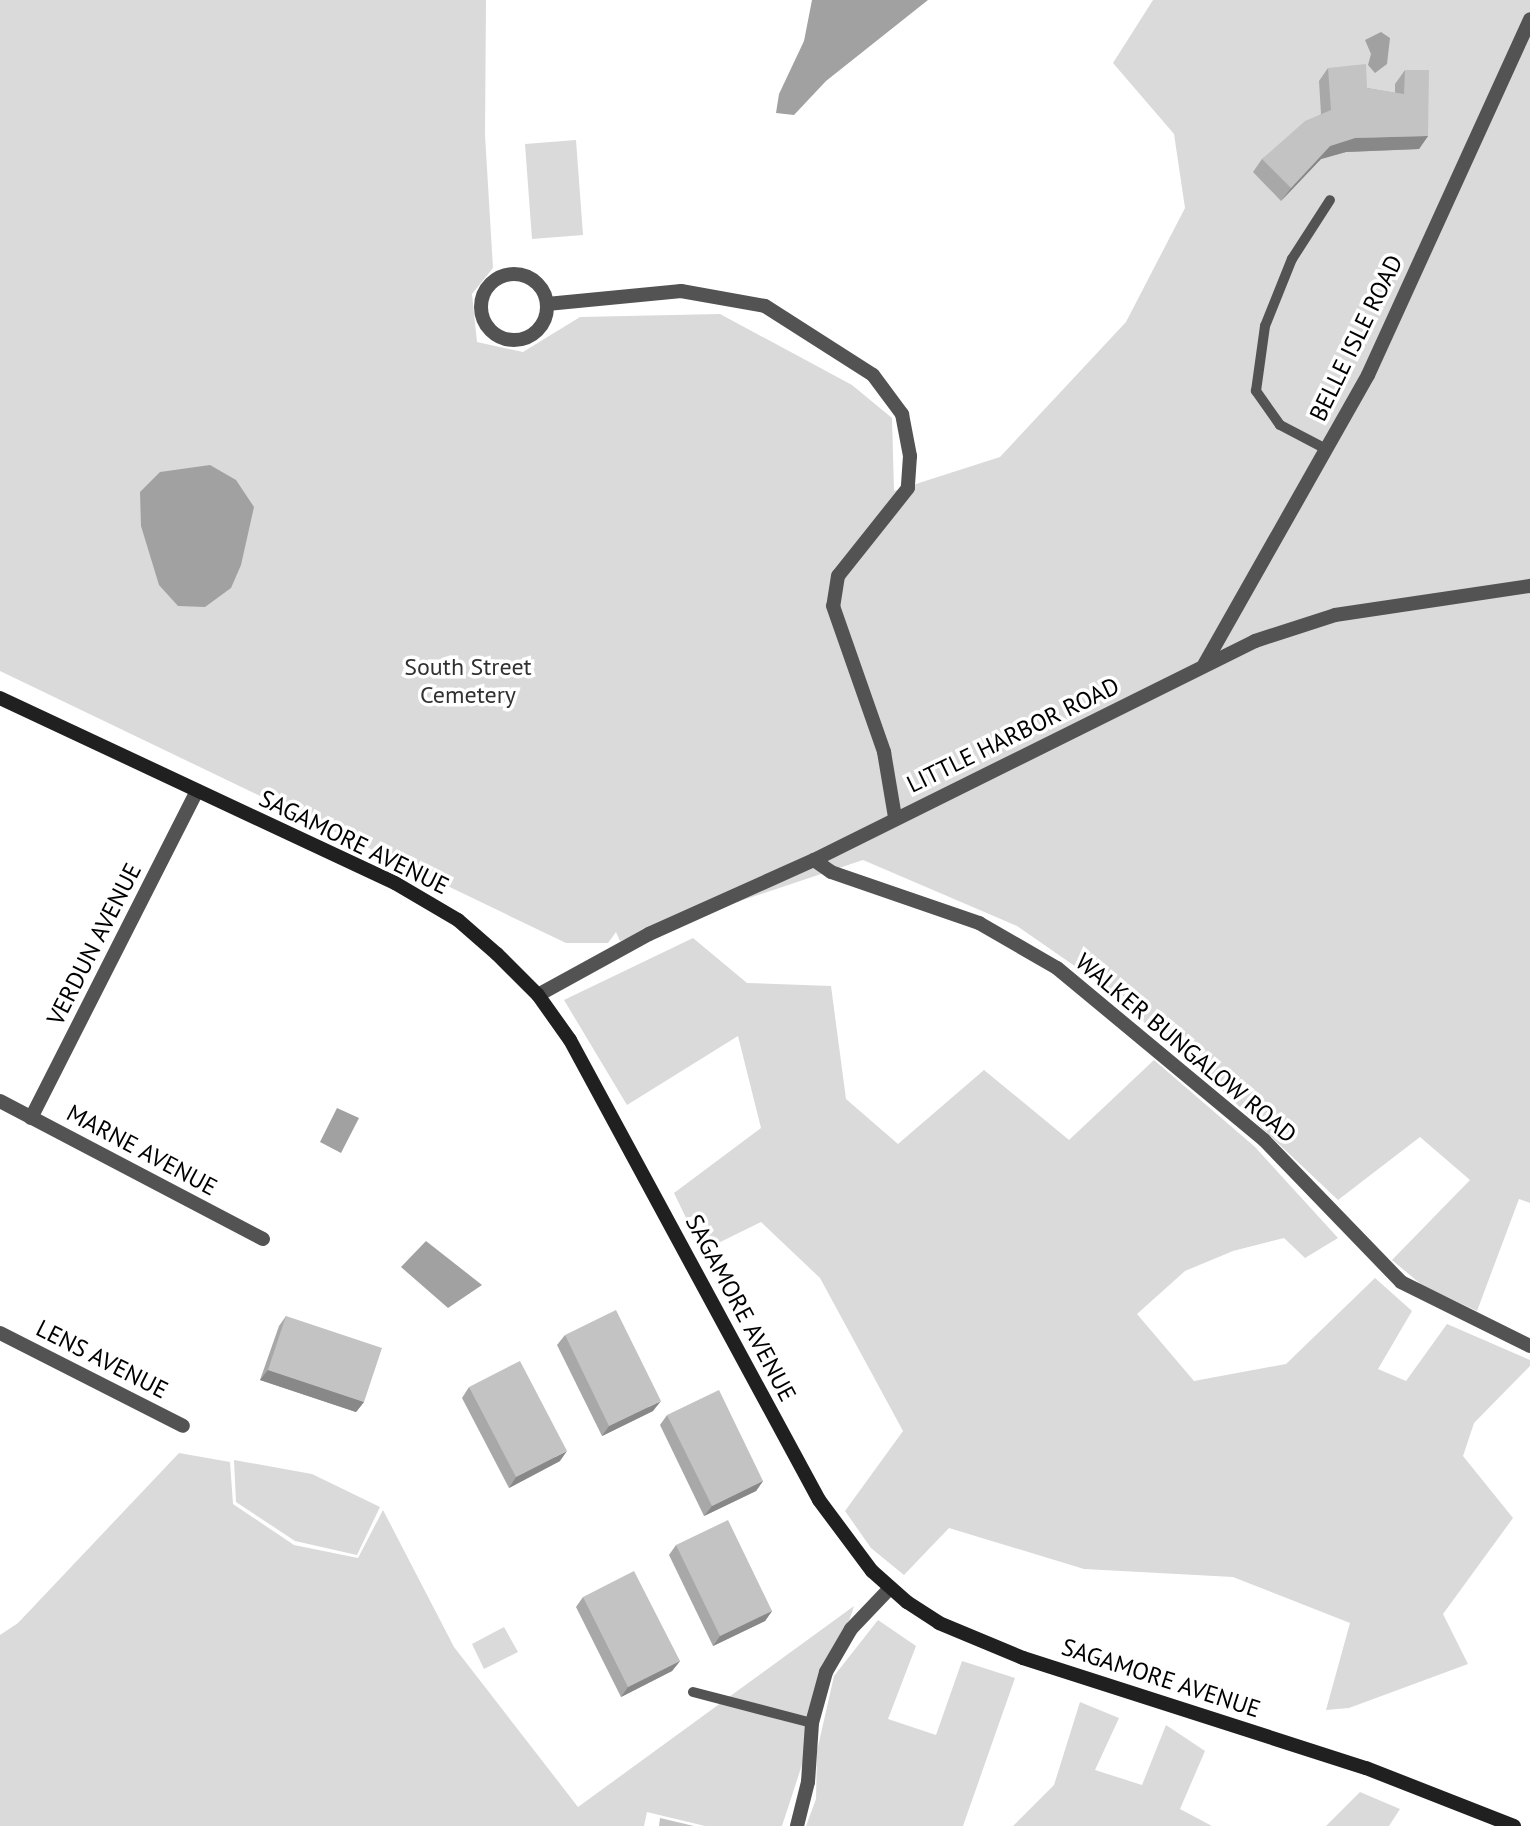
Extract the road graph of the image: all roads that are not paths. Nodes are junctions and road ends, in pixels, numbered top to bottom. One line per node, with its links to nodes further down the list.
1 (1530, 19): 4 (street, BELLE ISLE ROAD)
2 (1330, 200): 4 (lane)
3 (547, 304): 3 (street); 9 (street)
4 (1326, 449): 6 (street, BELLE ISLE ROAD)
5 (1530, 586): 6 (street, LITTLE HARBOR ROAD)
6 (1204, 666): 9 (street, LITTLE HARBOR ROAD)
7 (0, 698): 8 (main road, SAGAMORE AVENUE)
8 (197, 791): 11 (main road, SAGAMORE AVENUE); 13 (street, VERDUN AVENUE)
9 (895, 817): 10 (street, LITTLE HARBOR ROAD)
10 (814, 860): 11 (street, LITTLE HARBOR ROAD); 16 (street, WALKER BUNGALOW ROAD)
11 (538, 995): 18 (main road, SAGAMORE AVENUE)
12 (0, 1101): 13 (street, MARNE AVENUE)
13 (31, 1118): 14 (street, MARNE AVENUE)
14 (262, 1239)
15 (0, 1332): 17 (street, LENS AVENUE)
16 (1530, 1346)
17 (183, 1426)
18 (890, 1588): 20 (street); 22 (main road, SAGAMORE AVENUE)
19 (693, 1692): 20 (lane)
20 (812, 1723): 21 (street)
21 (797, 1826)
22 (1514, 1826)

